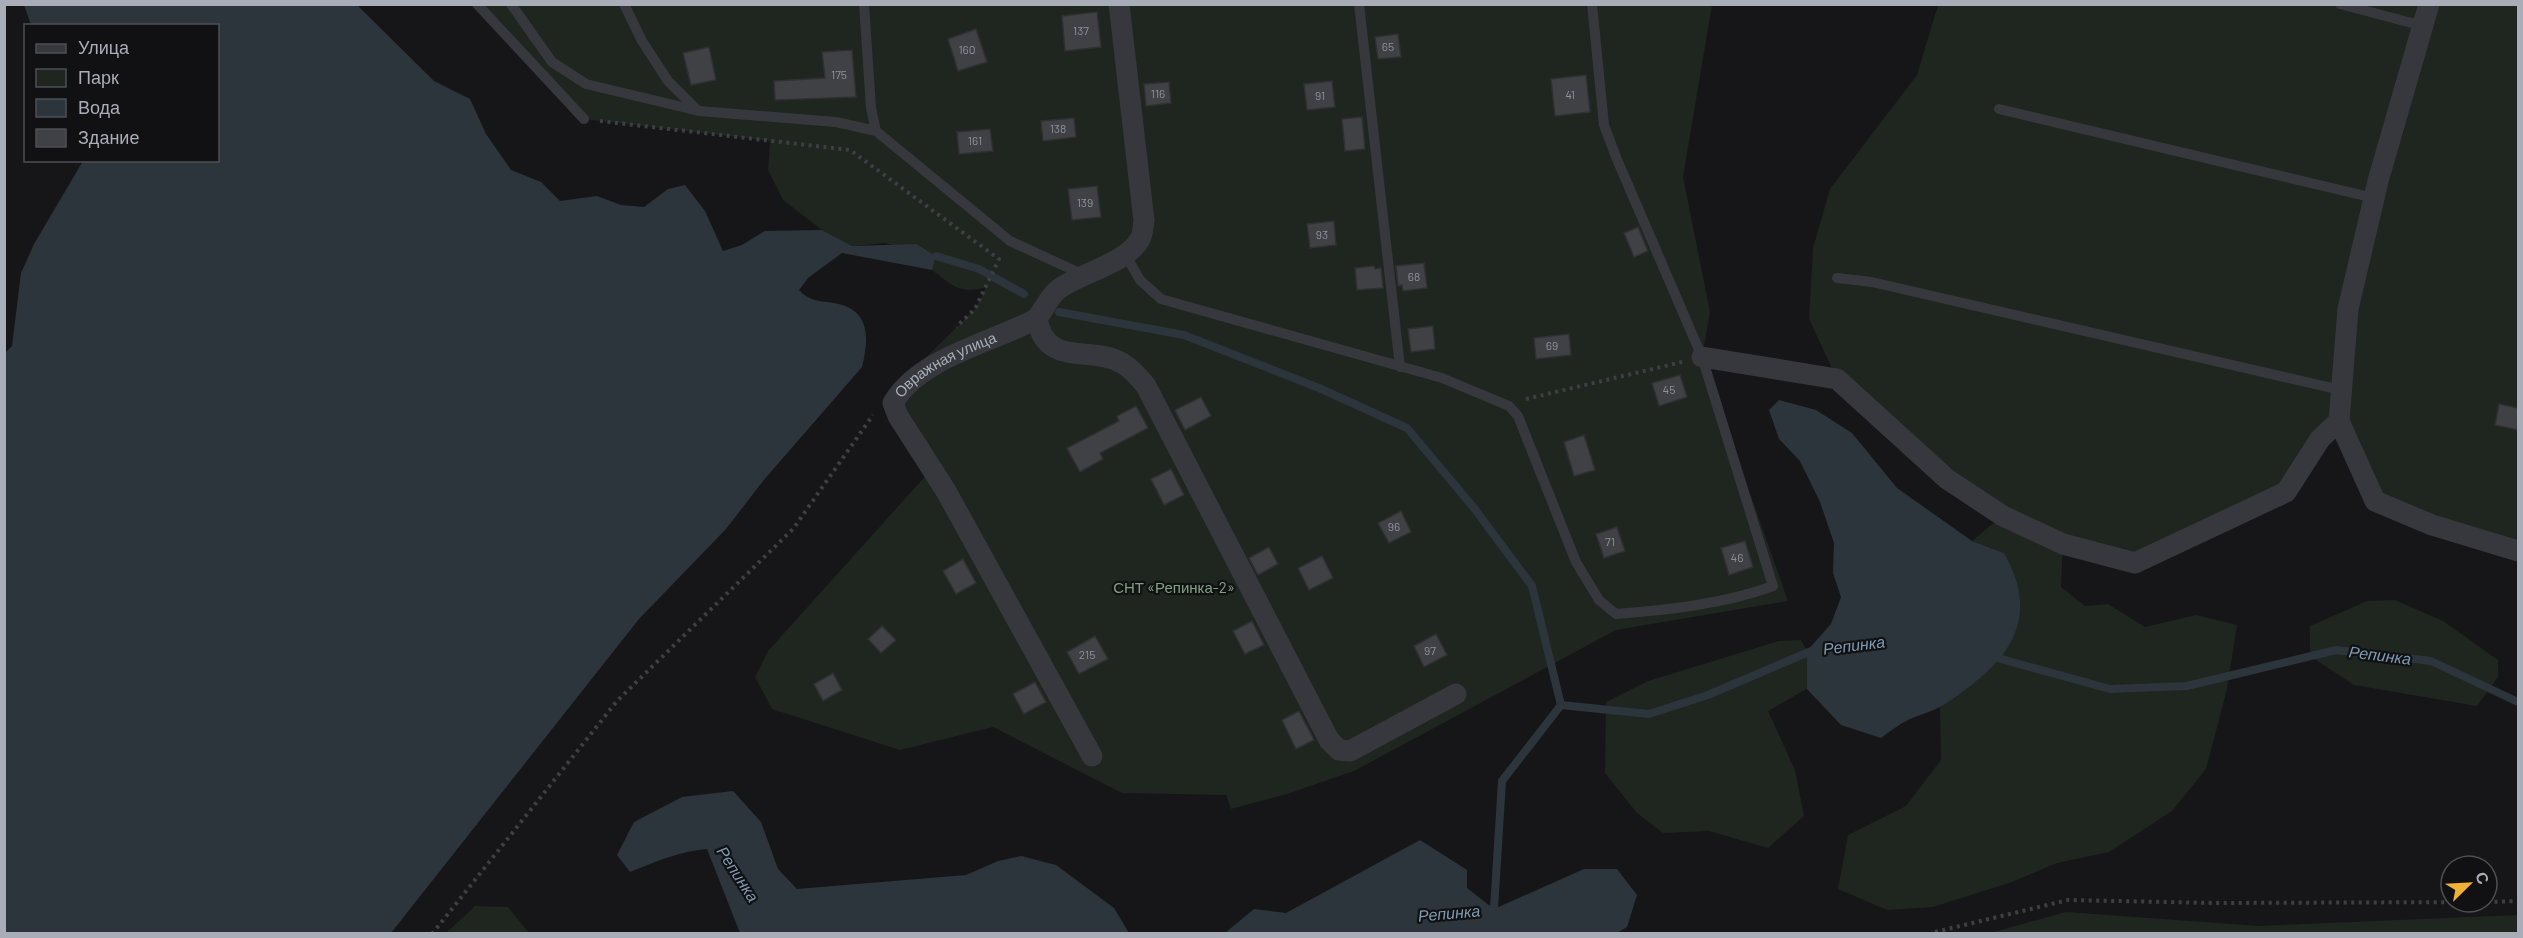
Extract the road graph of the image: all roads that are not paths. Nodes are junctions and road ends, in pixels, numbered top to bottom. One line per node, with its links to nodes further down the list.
1 (477, 4): 13 (lane)
2 (511, 4): 12 (lane)
3 (624, 4): 12 (lane)
4 (864, 4): 14 (lane)
5 (1119, 4): 16 (street)
6 (1359, 4): 21 (lane)
7 (1592, 4): 20 (lane)
8 (2340, 4): 10 (lane)
9 (2429, 4): 10 (street)
10 (2423, 26): 15 (street)
11 (1999, 109): 15 (lane)
12 (699, 111): 14 (lane)
13 (584, 119)
14 (876, 131): 17 (lane)
15 (2374, 198): 22 (street)
16 (1125, 254): 17 (street); 21 (lane)
17 (1087, 276): 19 (street)
18 (1837, 278): 22 (lane)
19 (1037, 319): 25 (street); 26 (street, Овражная улица)
20 (1702, 357): 21 (lane); 23 (street)
21 (1400, 367)
22 (2341, 390): 23 (street)
23 (2339, 421): 24 (street)
24 (2518, 551)
25 (1456, 694)
26 (1092, 756)

